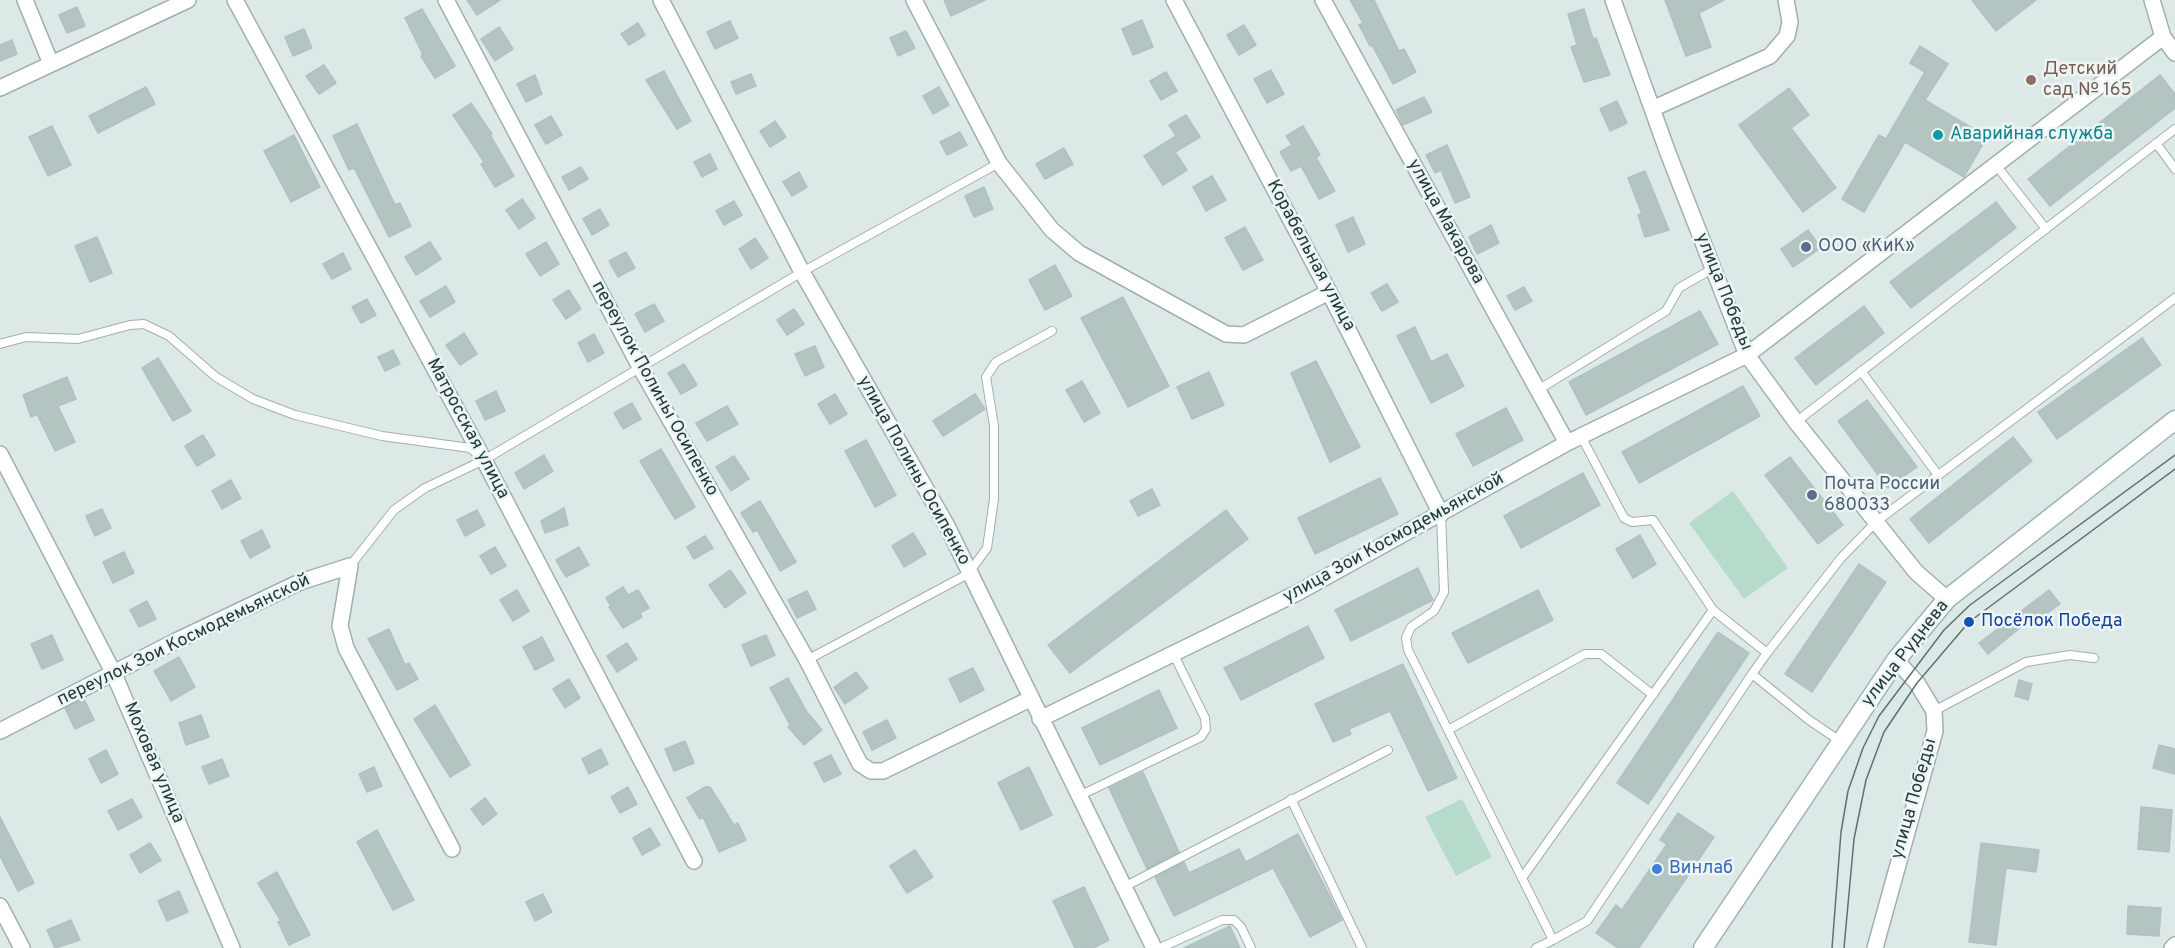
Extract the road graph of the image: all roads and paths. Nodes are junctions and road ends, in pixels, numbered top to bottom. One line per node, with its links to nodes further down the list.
1 (25, 0): 14 (street)
2 (188, 0): 14 (street)
3 (235, 0): 37 (street, Матросская улица)
4 (446, 0): 30 (street, переулок Полины Осипенко)
5 (661, 0): 24 (street, улица Полины Осипенко)
6 (914, 0): 19 (street)
7 (1174, 0): 25 (street, Корабельная улица)
8 (1323, 0): 32 (street, улица Макарова)
9 (1613, 0): 16 (street, улица Победы)
10 (1786, 0): 16 (street)
11 (2152, 0): 12 (street)
12 (2163, 37): 13 (street); 20 (street, улица Зои Космодемьянской)
13 (2175, 53)
14 (51, 63): 15 (street)
15 (0, 88)
16 (1654, 108): 23 (street, улица Победы)
17 (2175, 129): 18 (lane)
18 (2156, 143): 21 (lane); 22 (lane)
19 (999, 163): 24 (lane); 25 (street)
20 (1996, 165): 22 (lane); 29 (street, улица Зои Космодемьянской)
21 (2175, 169)
22 (2046, 229): 31 (lane)
23 (1712, 269): 29 (street, улица Победы); 32 (lane)
24 (802, 272): 30 (lane); 42 (street, улица Полины Осипенко)
25 (1329, 292): 39 (street, Корабельная улица)
26 (2175, 298): 38 (lane)
27 (1052, 331): 42 (lane)
28 (0, 344): 37 (lane)
29 (1747, 355): 34 (street, улица Победы); 35 (street, улица Зои Космодемьянской)
30 (640, 367): 37 (lane); 48 (street, переулок Полины Осипенко)
31 (1861, 371): 34 (lane); 38 (lane)
32 (1538, 390): 35 (street, улица Макарова)
33 (2175, 420): 43 (main road, улица Руднева)
34 (1796, 422): 40 (street, улица Победы)
35 (1574, 440): 39 (street, улица Зои Космодемьянской); 44 (lane)
36 (0, 454): 50 (street, Моховая улица)
37 (484, 460): 41 (lane); 63 (street, Матросская улица)
38 (1938, 475): 40 (lane)
39 (1441, 514): 46 (street, улица Зои Космодемьянской); 57 (lane)
40 (1877, 520): 43 (street, улица Победы); 45 (lane)
41 (350, 566): 50 (street, переулок Зои Космодемьянской); 62 (street)
42 (968, 574): 48 (lane); 53 (street, улица Полины Осипенко)
43 (1947, 599): 49 (main road, улица Руднева)
44 (1713, 610): 45 (lane); 52 (lane)
45 (1767, 653): 51 (lane)
46 (1174, 655): 55 (street, улица Зои Космодемьянской); 60 (lane)
47 (2094, 658): 54 (lane)
48 (807, 660): 53 (street, переулок Полины Осипенко)
49 (1896, 660): 54 (street); 58 (main road, улица Руднева)
50 (113, 672): 56 (street, переулок Зои Космодемьянской); 69 (street, Моховая улица)
51 (1752, 674): 58 (lane); 67 (lane)
52 (1653, 695): 57 (lane); 64 (lane)
53 (1030, 699): 55 (street, улица Полины Осипенко)
54 (1934, 711): 76 (street, улица Победы)
55 (1040, 719): 60 (street, улица Полины Осипенко)
56 (0, 730)
57 (1448, 730): 64 (lane)
58 (1840, 741): 75 (main road, улица Руднева)
59 (1388, 750): 61 (lane)
60 (1078, 796): 65 (street, улица Полины Осипенко)
61 (1291, 799): 65 (lane); 73 (lane)
62 (452, 849)
63 (694, 861)
64 (1522, 878): 67 (lane)
65 (1124, 887): 70 (street, улица Полины Осипенко)
66 (0, 906): 68 (street)
67 (1553, 940): 74 (lane)
68 (22, 948)
69 (232, 948)
70 (1154, 948)
71 (1160, 948): 72 (lane)
72 (1251, 948)
73 (1362, 948)
74 (1536, 948)
75 (1703, 948)
76 (1875, 948)

